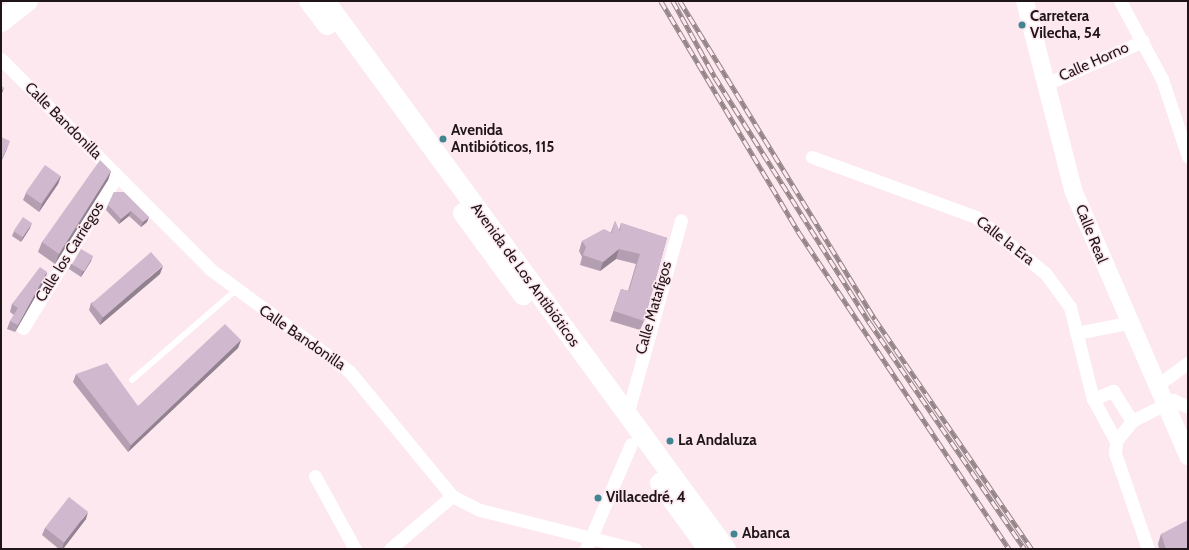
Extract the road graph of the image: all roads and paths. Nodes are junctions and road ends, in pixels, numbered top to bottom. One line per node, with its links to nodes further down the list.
1 (16, 1): 8 (highway)
2 (27, 1): 8 (highway)
3 (309, 1): 15 (main road, Avenida de Los Antibióticos)
4 (316, 1): 12 (main road)
5 (325, 1): 12 (main road, Avenida de Los Antibióticos)
6 (1025, 1): 11 (street, Calle Real)
7 (1120, 1): 9 (street)
8 (1, 20)
9 (1143, 41): 11 (street, Calle Horno); 14 (street)
10 (1, 59): 16 (street, Calle Bandonilla)
11 (1046, 84): 21 (street, Calle Real)
12 (393, 93): 18 (main road, Avenida de Los Antibióticos)
13 (812, 157): 23 (street, Calle la Era)
14 (1188, 157)
15 (435, 173): 18 (main road); 20 (main road, Avenida de Los Antibióticos)
16 (117, 176): 19 (street, Calle Bandonilla); 22 (street, Calle los Carriegos)
17 (681, 220): 28 (street, Calle Matafigos)
18 (517, 263): 20 (main road); 28 (main road, Avenida de Los Antibióticos)
19 (236, 290): 25 (lane); 36 (street, Calle Bandonilla)
20 (524, 296): 33 (main road, Avenida de Los Antibióticos)
21 (1128, 323): 23 (street); 26 (street, Calle Real)
22 (23, 328)
23 (1076, 333): 27 (street, Calle la Era)
24 (1188, 363): 26 (street)
25 (132, 380)
26 (1156, 386): 29 (street, Calle Real)
27 (1093, 399): 31 (street); 32 (street, Calle la Era)
28 (623, 403): 33 (main road); 37 (main road, Avenida de Los Antibióticos)
29 (1164, 404): 30 (street); 31 (street); 34 (street, Calle Real)
30 (1188, 407)
31 (1132, 421): 32 (street)
32 (1116, 441): 43 (street, Calle la Era)
33 (631, 444): 37 (main road); 38 (street); 39 (main road, Avenida de Los Antibióticos)
34 (1188, 456)
35 (315, 476): 40 (street)
36 (452, 496): 38 (street, Calle Bandonilla); 41 (street)
37 (696, 508): 39 (main road, Avenida de Los Antibióticos)
38 (588, 544): 42 (street, Calle Bandonilla)
39 (715, 545)
40 (355, 549)
41 (390, 549)
42 (635, 549)
43 (1148, 549)

